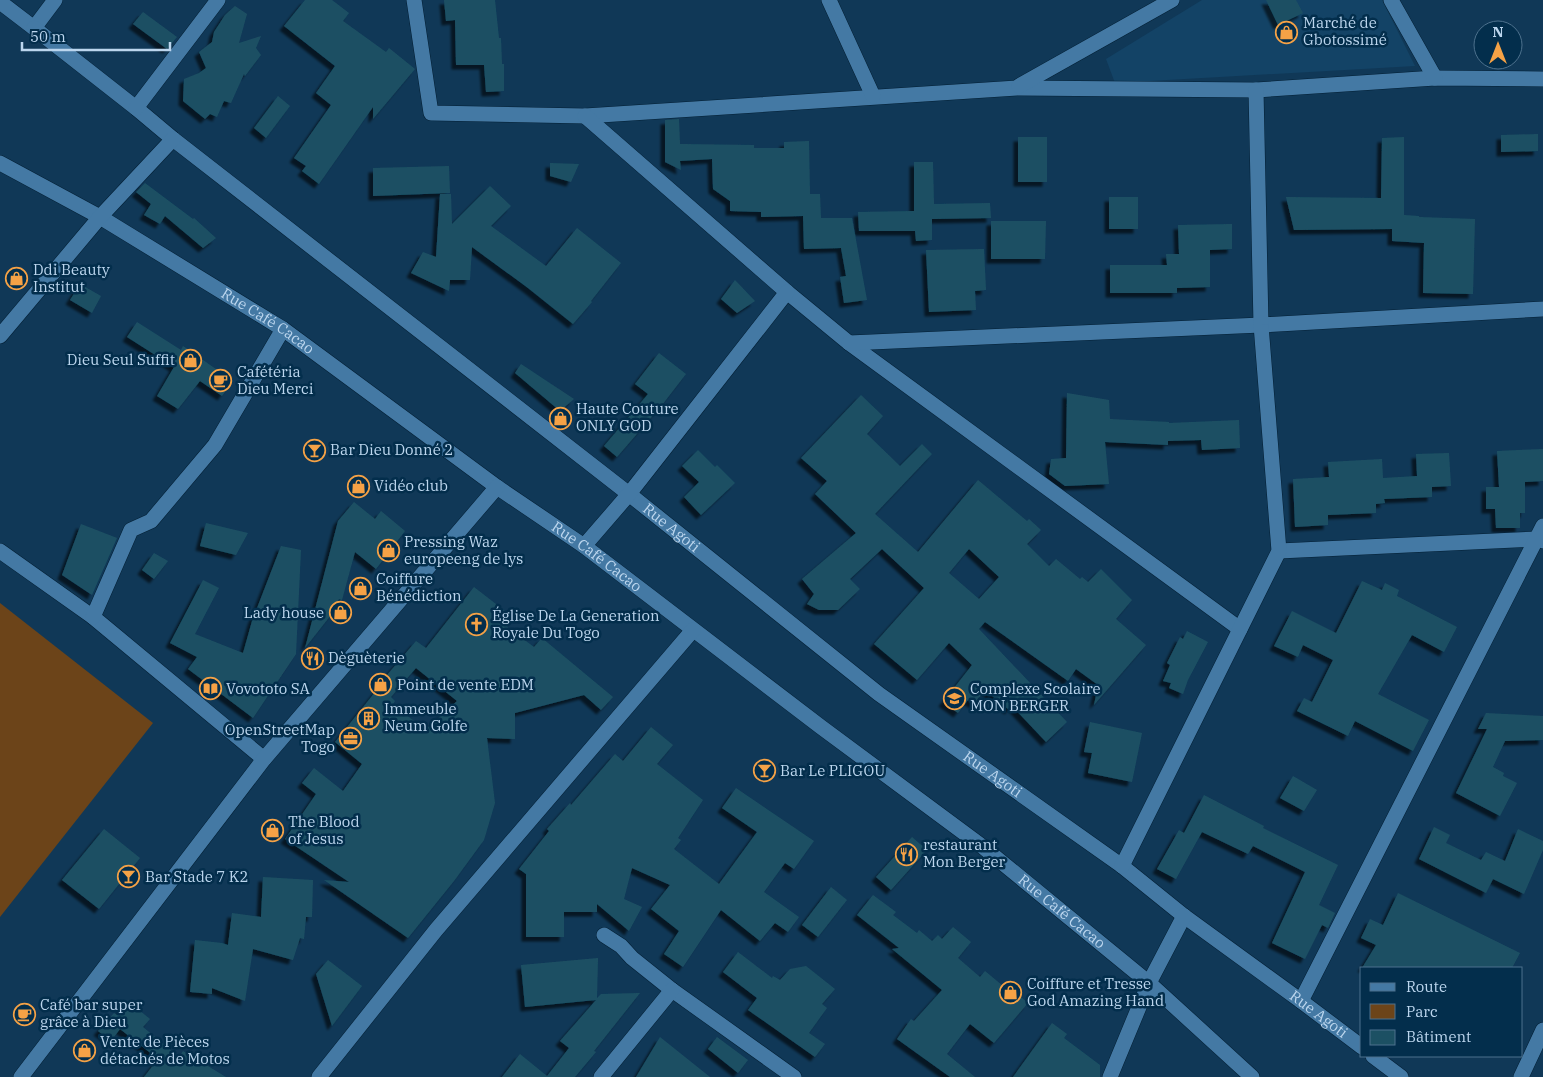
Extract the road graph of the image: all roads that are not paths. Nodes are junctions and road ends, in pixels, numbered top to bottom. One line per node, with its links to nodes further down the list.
1 (55, 0): 8 (street)
2 (218, 0): 14 (street)
3 (414, 0): 15 (street)
4 (829, 0): 13 (street)
5 (1172, 0): 11 (street)
6 (1391, 0): 9 (street)
7 (0, 2): 8 (street, Rue Agoti)
8 (34, 28): 14 (street, Rue Agoti)
9 (1435, 78): 10 (street); 12 (street)
10 (1543, 79)
11 (1017, 88): 12 (street); 13 (street)
12 (1256, 90): 21 (street)
13 (873, 96): 15 (street)
14 (136, 108): 16 (street, Rue Agoti)
15 (585, 116): 19 (street)
16 (173, 139): 18 (street); 26 (street, Rue Agoti)
17 (0, 163): 18 (street, Rue Café Cacao)
18 (100, 217): 22 (street, Rue Café Cacao); 23 (street)
19 (786, 292): 24 (street); 26 (street)
20 (1543, 309): 21 (street)
21 (1261, 325): 24 (street); 30 (street)
22 (283, 329): 25 (street, Rue Café Cacao); 31 (street)
23 (0, 336)
24 (849, 343): 32 (street)
25 (497, 487): 28 (street, Rue Café Cacao); 34 (street)
26 (629, 494): 28 (street); 35 (street, Rue Agoti)
27 (1541, 536): 30 (street); 40 (street)
28 (584, 546): 33 (street, Rue Café Cacao)
29 (0, 550): 31 (street)
30 (1279, 551): 32 (street)
31 (93, 617): 34 (street)
32 (1240, 629): 35 (street)
33 (693, 630): 38 (street, Rue Café Cacao); 45 (street)
34 (264, 759): 44 (street)
35 (1122, 866): 36 (street, Rue Agoti)
36 (1184, 916): 38 (street); 40 (street, Rue Agoti)
37 (604, 935): 39 (street)
38 (1149, 983): 48 (street); 49 (street, Rue Café Cacao)
39 (672, 990): 46 (street); 47 (street)
40 (1301, 1001): 42 (street, Rue Agoti)
41 (1543, 1030): 51 (street)
42 (1360, 1045)
43 (1374, 1057): 50 (street)
44 (21, 1077)
45 (318, 1077)
46 (601, 1077)
47 (794, 1077)
48 (1110, 1077)
49 (1252, 1077)
50 (1401, 1077)
51 (1521, 1077)

